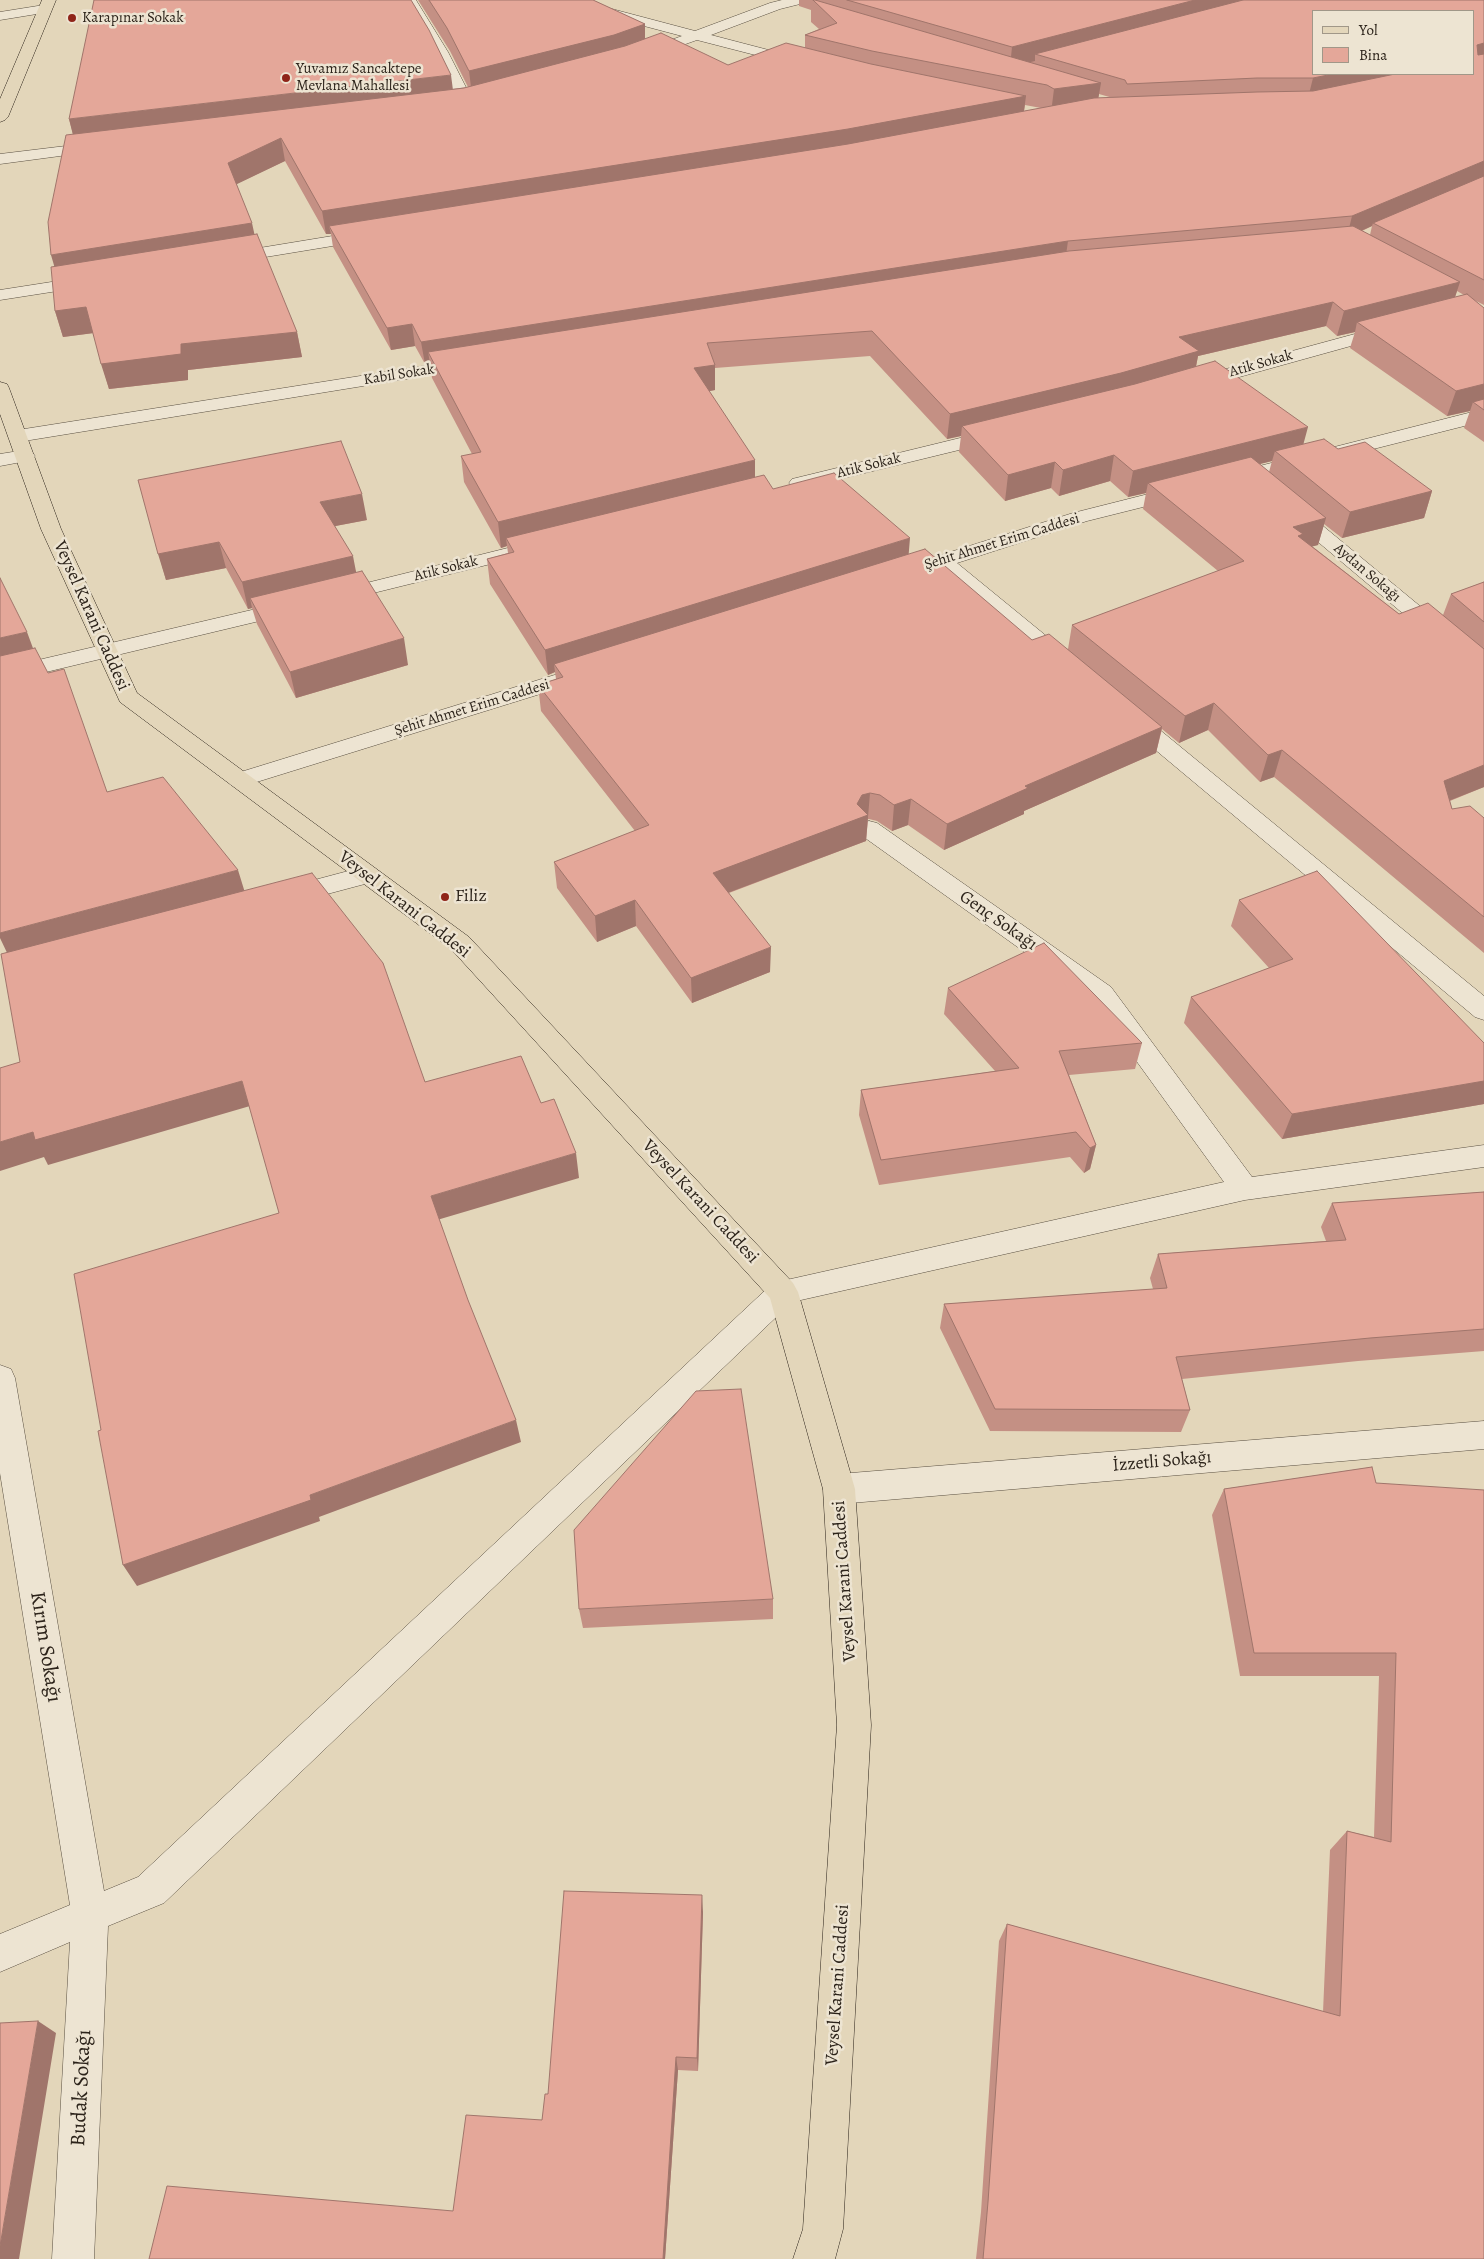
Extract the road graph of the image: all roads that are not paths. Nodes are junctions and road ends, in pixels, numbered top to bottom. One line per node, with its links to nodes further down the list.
1 (409, 0): 11 (street)
2 (562, 0): 7 (street)
3 (771, 3): 5 (street); 7 (street)
4 (46, 5): 6 (street); 13 (main road)
5 (801, 7)
6 (0, 16)
7 (693, 36): 8 (street); 9 (street)
8 (630, 60)
9 (814, 66)
10 (484, 99): 11 (street)
11 (466, 103): 12 (street)
12 (446, 106)
13 (0, 117)
14 (109, 146): 15 (street)
15 (0, 159)
16 (388, 232): 17 (street)
17 (213, 261)
18 (106, 278): 19 (street)
19 (0, 295)
20 (1405, 326): 23 (street, Atik Sokak)
21 (488, 361): 26 (street, Kabil Sokak)
22 (0, 388): 26 (main road, Veysel Karani Caddesi)
23 (1180, 388)
24 (1484, 416): 28 (street, Şehit Ahmet Erim Caddesi)
25 (1017, 430): 27 (street, Atik Sokak)
26 (14, 451): 32 (main road, Veysel Karani Caddesi)
27 (785, 487)
28 (1265, 487): 30 (street, Şehit Ahmet Erim Caddesi); 33 (street, Aydan Sokağı)
29 (543, 546): 32 (street, Atik Sokak)
30 (942, 561): 31 (street, Şehit Ahmet Erim Caddesi); 35 (street)
31 (885, 579)
32 (107, 652): 36 (street, Atik Sokak); 38 (main road, Veysel Karani Caddesi)
33 (1484, 670)
34 (591, 671): 38 (street, Şehit Ahmet Erim Caddesi)
35 (1079, 675)
36 (0, 676)
37 (1110, 700): 42 (street)
38 (240, 780): 40 (main road, Veysel Karani Caddesi)
39 (869, 829): 44 (street, Genç Sokağı)
40 (367, 875): 41 (street); 45 (main road, Veysel Karani Caddesi)
41 (261, 903)
42 (1484, 1010)
43 (1484, 1156): 44 (street)
44 (1245, 1188): 45 (street)
45 (783, 1292): 48 (main road, Veysel Karani Caddesi); 49 (street)
46 (0, 1378): 49 (street, Kırım Sokağı)
47 (1484, 1435): 48 (street, İzzetli Sokağı)
48 (839, 1489): 52 (main road, Veysel Karani Caddesi)
49 (90, 1916): 50 (street); 51 (street, Budak Sokağı)
50 (0, 1953)
51 (73, 2259)
52 (814, 2259)

